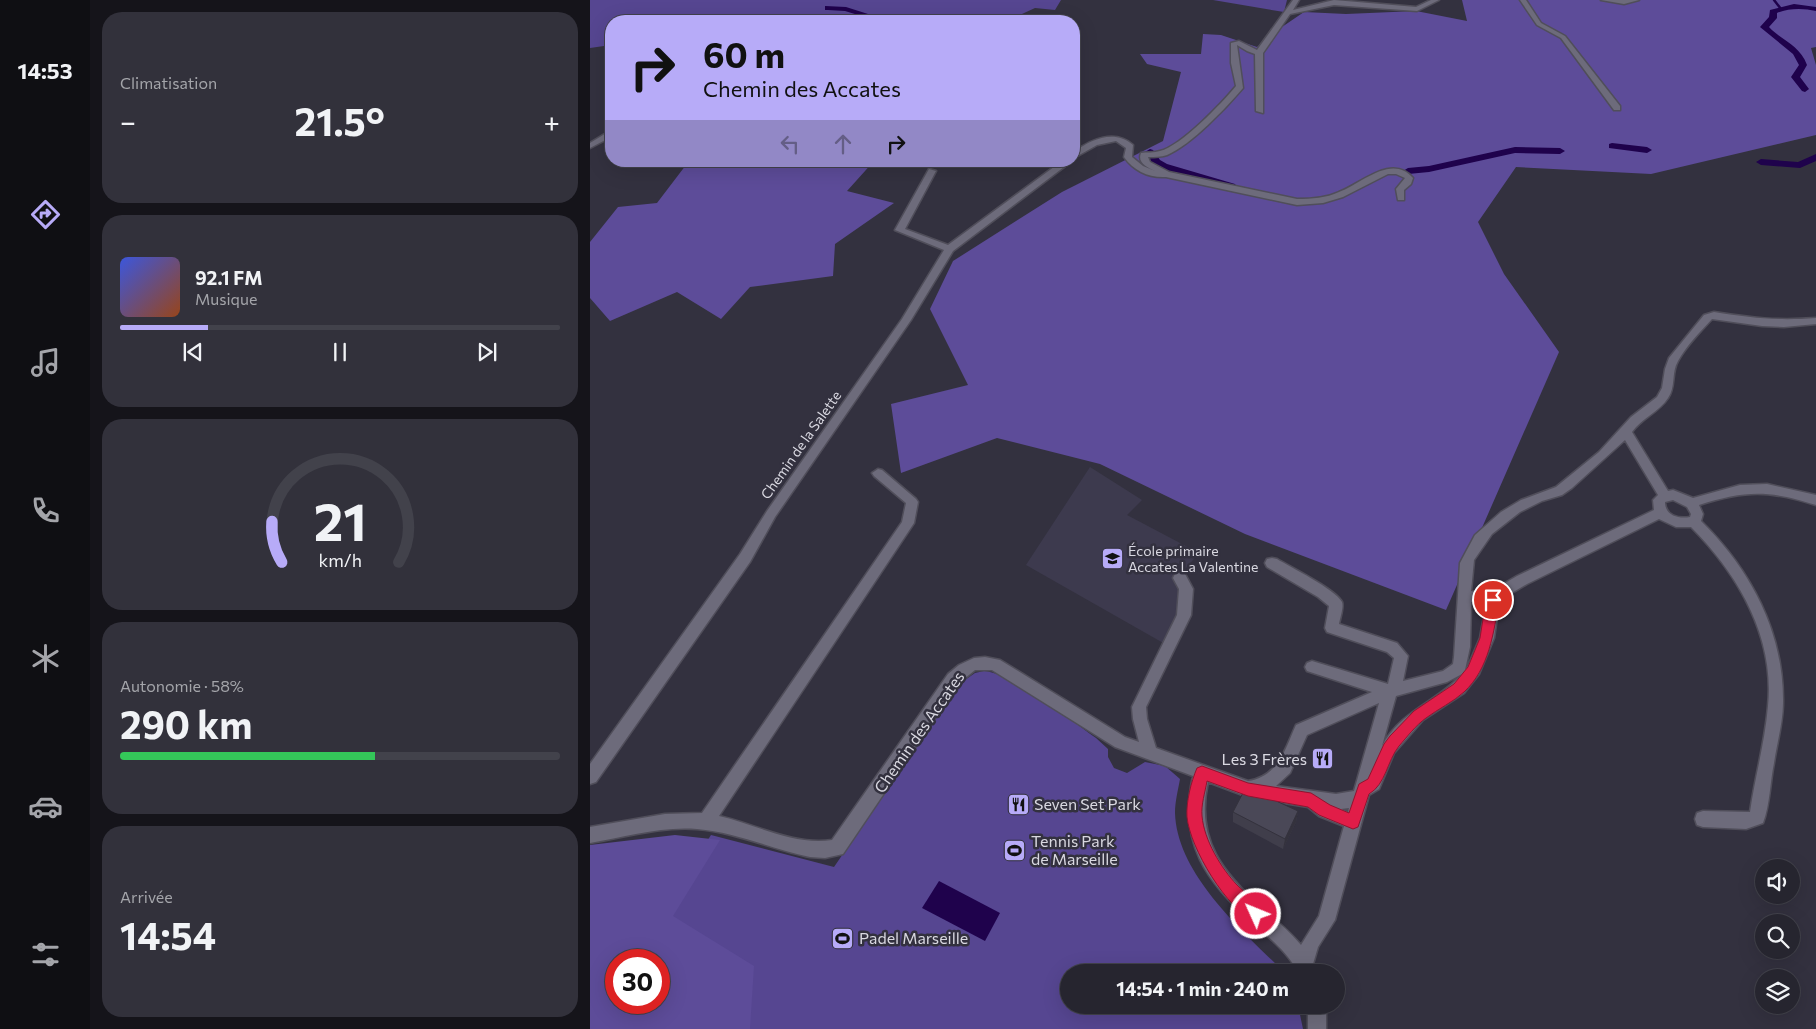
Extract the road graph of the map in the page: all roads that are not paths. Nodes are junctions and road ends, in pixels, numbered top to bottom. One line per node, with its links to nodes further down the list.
1 (1296, 0): 7 (street)
2 (1436, 0): 6 (street)
3 (1523, 0): 9 (street)
4 (1604, 0): 5 (street)
5 (1636, 0)
6 (1336, 1): 7 (street)
7 (1288, 13): 8 (street)
8 (1259, 53): 10 (street); 16 (street)
9 (1617, 108)
10 (1260, 111)
11 (605, 137): 12 (street)
12 (590, 146)
13 (1080, 152): 16 (street)
14 (1060, 167): 18 (street, Chemin de la Salette)
15 (932, 171): 18 (street)
16 (1166, 174): 17 (street)
17 (1401, 198)
18 (949, 249): 35 (street, Chemin de la Salette)
19 (1816, 321): 20 (street)
20 (1626, 432): 22 (street); 29 (street)
21 (878, 472): 40 (street)
22 (1665, 496): 24 (street); 25 (street)
23 (1816, 500): 24 (street)
24 (1692, 503): 26 (street)
25 (1661, 512): 26 (street); 30 (street)
26 (1693, 521): 39 (street)
27 (1272, 564): 32 (street)
28 (1180, 578): 33 (street)
29 (1464, 595): 30 (street); 32 (street)
30 (1493, 600): 37 (street)
31 (1312, 667): 32 (street)
32 (1392, 691): 36 (street); 37 (street)
33 (1150, 754): 34 (street, Chemin des Accates); 40 (street, Chemin des Accates)
34 (1202, 773): 36 (street, Chemin des Accates); 43 (street)
35 (590, 777)
36 (1248, 790): 38 (street, Chemin des Accates)
37 (1362, 794): 38 (street, Chemin des Accates); 41 (street)
38 (1311, 800): 41 (street)
39 (1703, 819)
40 (706, 821): 42 (street, Chemin des Accates)
41 (1353, 822): 44 (street)
42 (590, 835)
43 (1303, 964)
44 (1307, 964)
45 (1317, 1014): 46 (street)
46 (1318, 1029)

